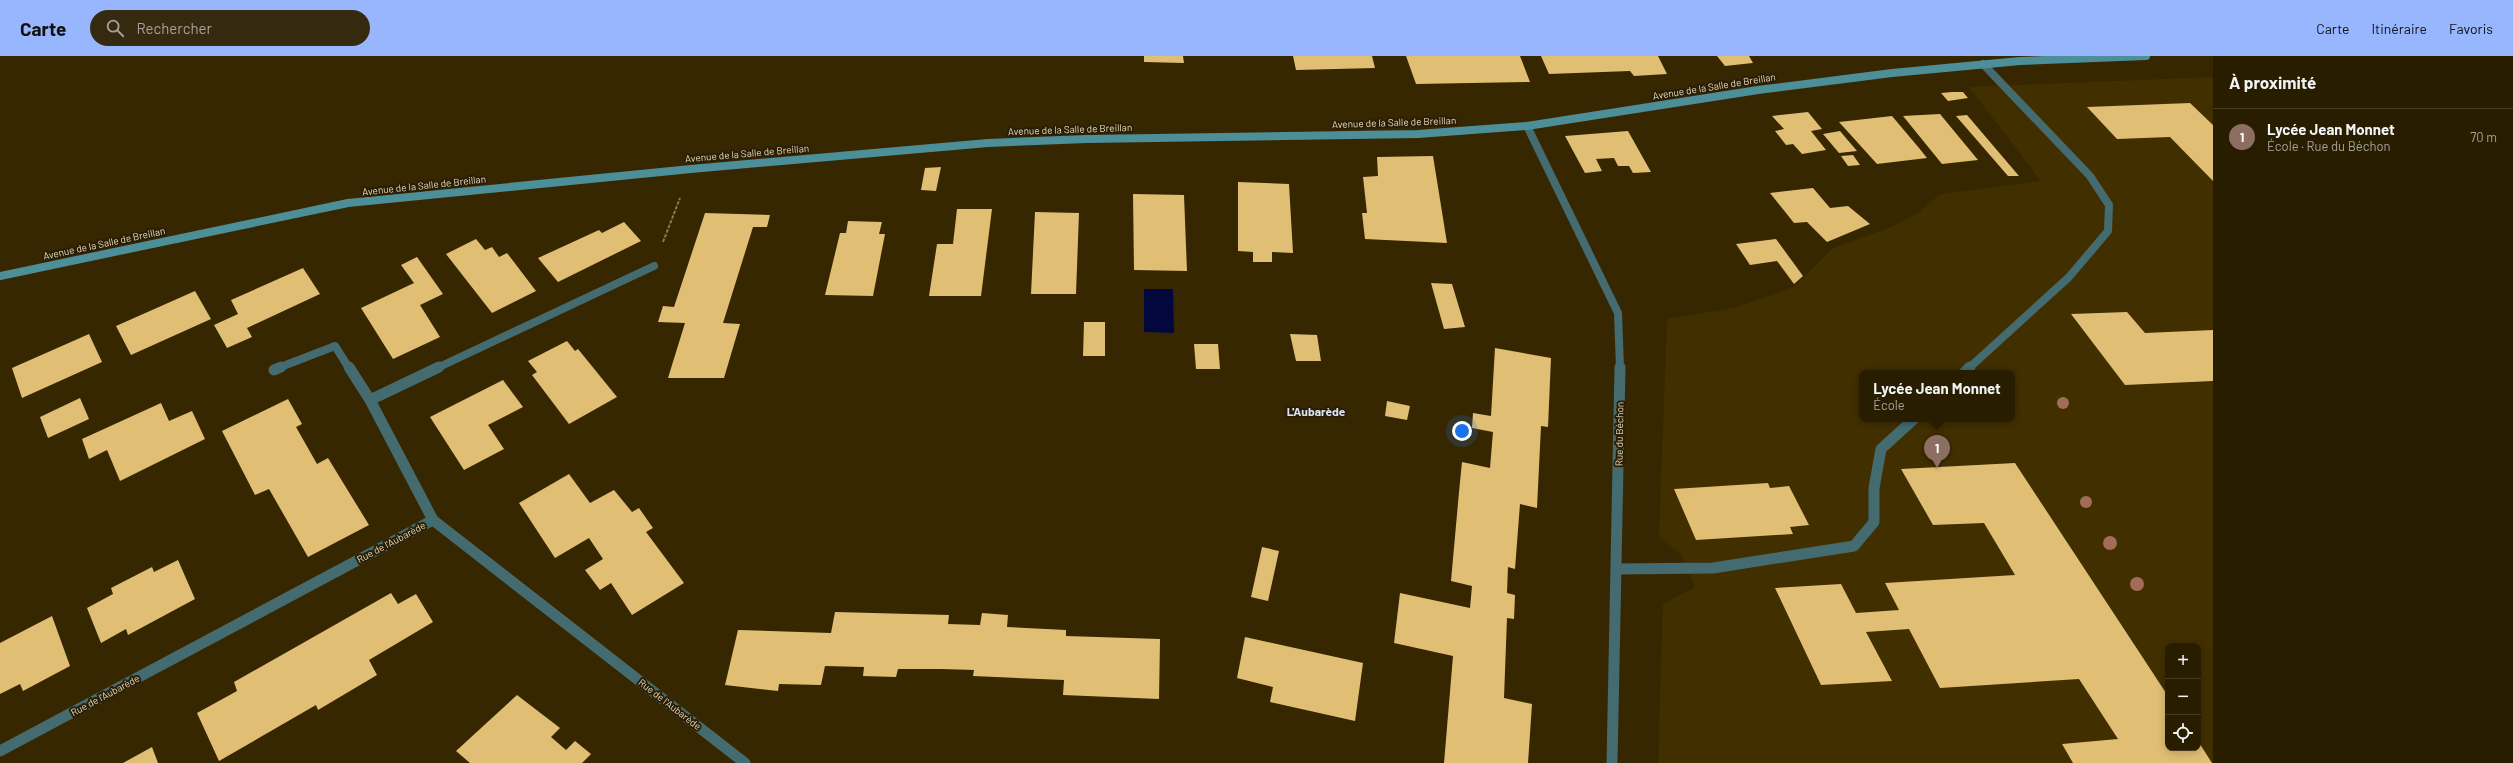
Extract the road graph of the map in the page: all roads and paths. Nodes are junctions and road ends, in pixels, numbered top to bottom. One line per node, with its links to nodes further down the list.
1 (2146, 56): 2 (street, Avenue de la Salle de Breillan)
2 (2017, 58): 3 (street, Avenue de la Salle de Breillan)
3 (1983, 64): 4 (street, Avenue de la Salle de Breillan); 9 (street)
4 (1527, 126): 5 (street, Avenue de la Salle de Breillan); 13 (street, Rue du Béchon)
5 (691, 169): 6 (path); 7 (street, Avenue de la Salle de Breillan)
6 (654, 266): 10 (street)
7 (0, 276)
8 (274, 370): 10 (street)
9 (1967, 370)
10 (370, 400): 12 (street)
11 (1911, 422): 13 (street)
12 (434, 520): 14 (street, Rue de l'Aubarède); 15 (street, Rue de l'Aubarède)
13 (1618, 569): 16 (street, Rue du Béchon)
14 (0, 751)
15 (745, 763)
16 (1612, 763)

